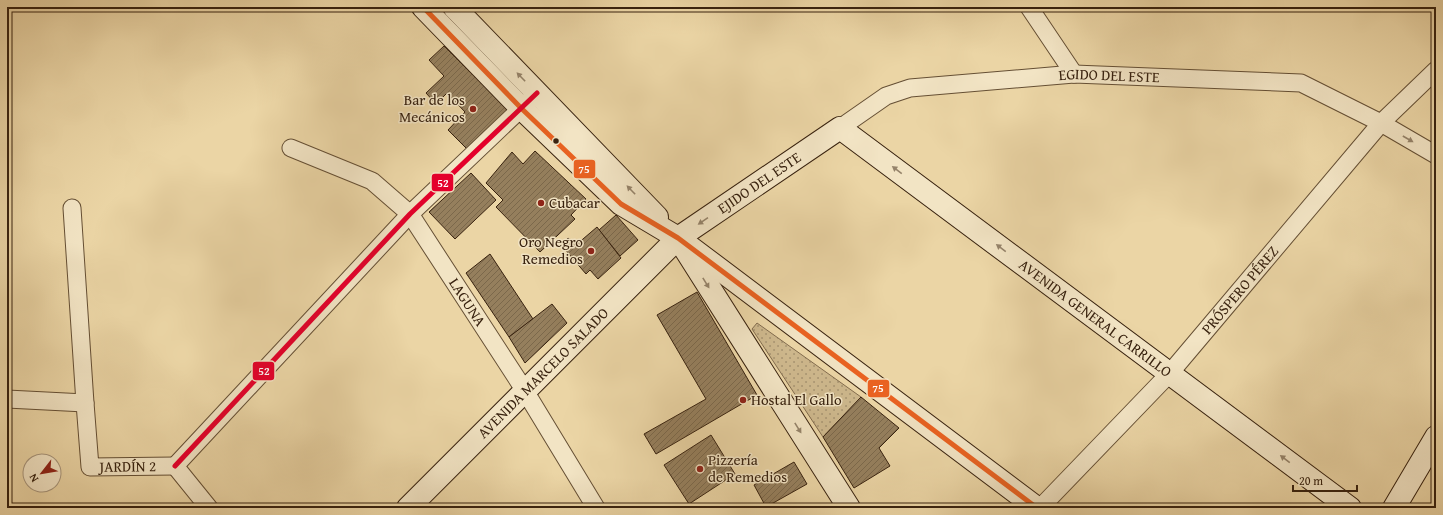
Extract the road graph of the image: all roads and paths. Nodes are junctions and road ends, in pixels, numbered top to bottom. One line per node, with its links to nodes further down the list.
1 (423, 7): 7 (main road)
2 (454, 7): 6 (main road, one-way to 2)
3 (1029, 7): 5 (street)
4 (1436, 70): 8 (street, PRÓSPERO PÉREZ)
5 (1074, 74): 8 (street, EGIDO DEL ESTE); 9 (street, EGIDO DEL ESTE)
6 (537, 93): 7 (street); 14 (main road, one-way to 6)
7 (522, 109): 13 (street); 14 (main road)
8 (1380, 123): 11 (street, EGIDO DEL ESTE, one-way to 11); 15 (street, PRÓSPERO PÉREZ)
9 (840, 128): 14 (main road, EJIDO DEL ESTE, one-way to 14); 15 (main road, AVENIDA GENERAL CARRILLO, one-way to 9)
10 (290, 148): 13 (street, LAGUNA)
11 (1436, 155)
12 (72, 208): 18 (street, JARDÍN 2)
13 (410, 214): 16 (street, LAGUNA); 20 (street)
14 (678, 238): 16 (main road, AVENIDA MARCELO SALADO); 24 (main road, one-way to 24); 25 (main road)
15 (1170, 373): 25 (street, PRÓSPERO PÉREZ); 26 (main road, AVENIDA GENERAL CARRILLO, one-way to 15)
16 (525, 392): 22 (main road, AVENIDA MARCELO SALADO); 23 (street, LAGUNA)
17 (7, 399): 18 (street)
18 (85, 403): 20 (street, JARDÍN 2)
19 (1436, 437): 27 (main road)
20 (175, 466): 21 (street, JARDÍN 2)
21 (209, 508)
22 (408, 508)
23 (596, 508)
24 (849, 508)
25 (1038, 508)
26 (1350, 508)
27 (1394, 508)

